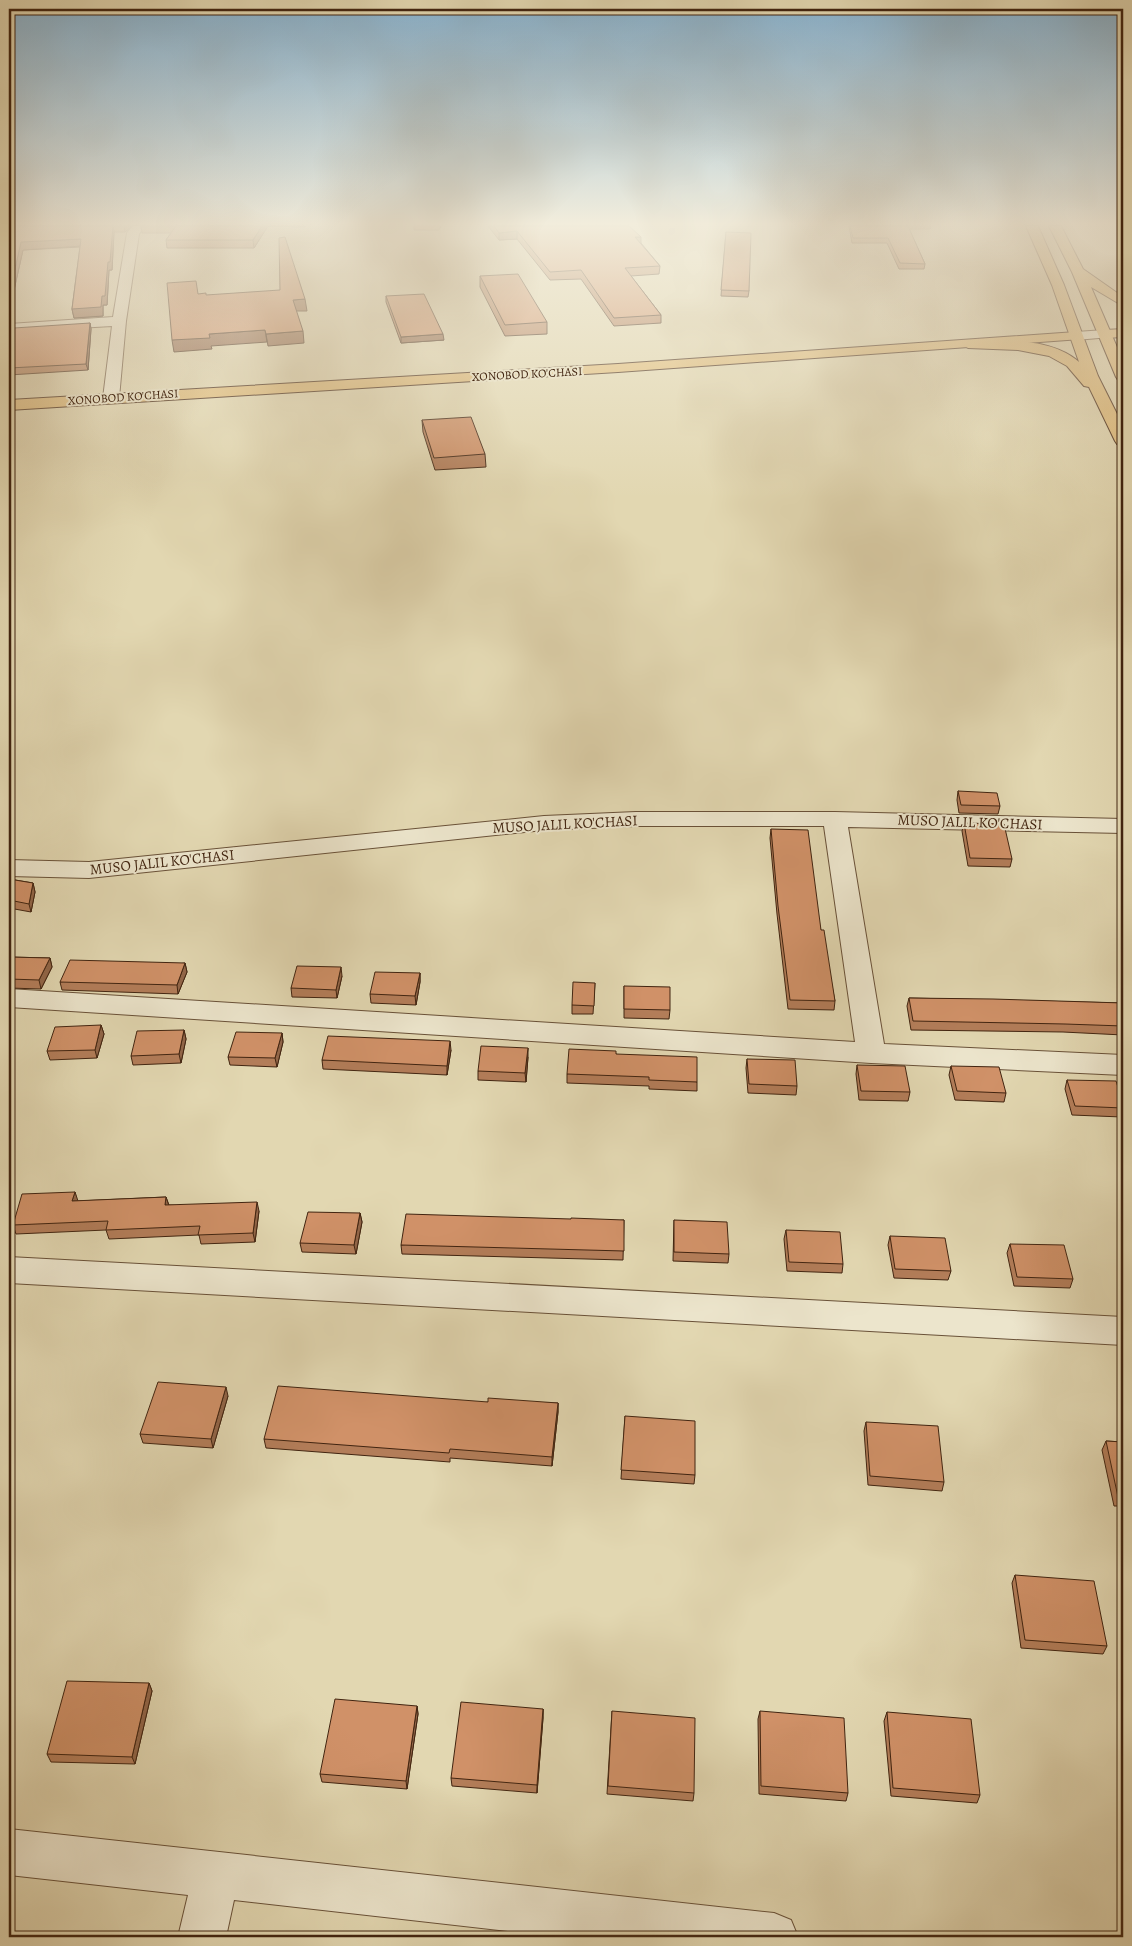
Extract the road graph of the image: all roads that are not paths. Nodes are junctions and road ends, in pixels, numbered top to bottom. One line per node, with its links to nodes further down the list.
1 (120, 317): 4 (street)
2 (1069, 317): 8 (main road)
3 (1097, 317): 7 (main road)
4 (119, 321): 5 (street); 11 (street)
5 (9, 328)
6 (1123, 333): 7 (main road)
7 (1104, 334): 8 (street, XONOBOD KO'CHASI); 10 (main road)
8 (1076, 336): 9 (main road, XONOBOD KO'CHASI); 12 (main road)
9 (968, 344): 11 (main road, XONOBOD KO'CHASI); 12 (main road)
10 (1123, 377)
11 (111, 398): 13 (main road, XONOBOD KO'CHASI)
12 (1101, 398): 14 (main road)
13 (9, 405)
14 (1123, 441)
15 (835, 818): 16 (street, MUSO JALIL KO'CHASI); 17 (street, MUSO JALIL KO'CHASI); 19 (street)
16 (1123, 826)
17 (9, 868)
18 (9, 998): 19 (street)
19 (871, 1053): 20 (street)
20 (1123, 1065)
21 (9, 1270): 22 (street)
22 (1123, 1332)
23 (9, 1852): 24 (street)
24 (216, 1875): 25 (street); 26 (street)
25 (202, 1937)
26 (774, 1937)

